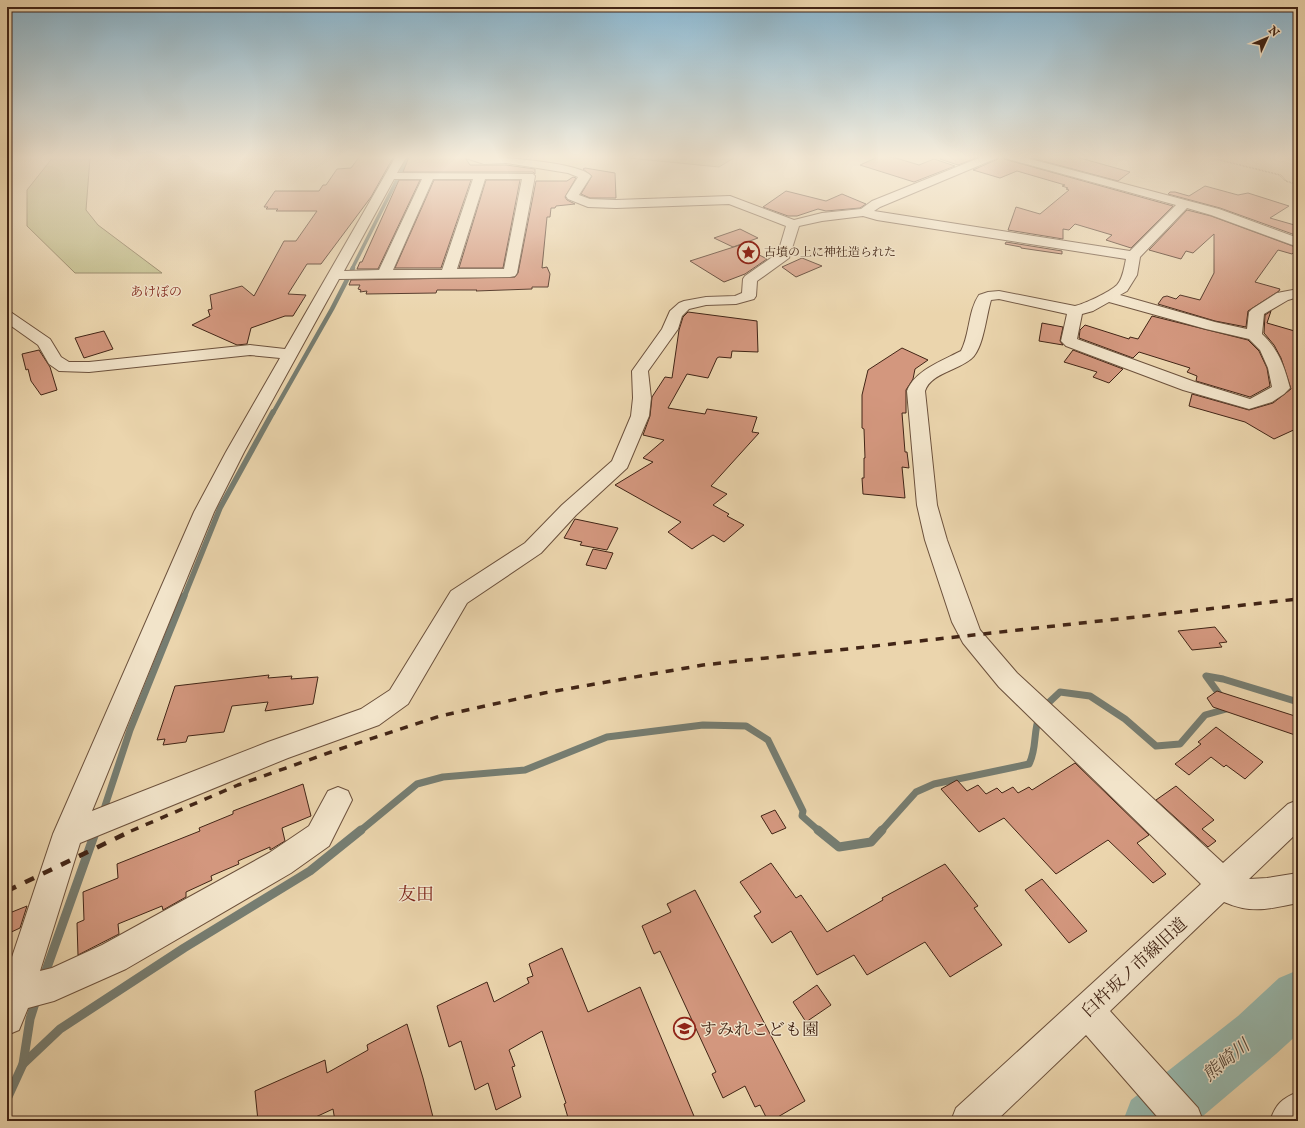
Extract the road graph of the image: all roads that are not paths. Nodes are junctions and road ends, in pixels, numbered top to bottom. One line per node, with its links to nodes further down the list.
1 (378, 209): 15 (street)
2 (414, 209): 13 (street)
3 (469, 209): 14 (street)
4 (523, 209): 14 (street)
5 (753, 209): 10 (street)
6 (869, 209): 9 (street)
7 (1179, 209): 12 (street)
8 (1202, 209): 11 (street)
9 (864, 212): 10 (street); 12 (street)
10 (793, 224): 24 (street)
11 (1298, 244)
12 (1133, 256): 17 (street)
13 (384, 274): 14 (street); 15 (street)
14 (448, 274)
15 (343, 275): 21 (street)
16 (1298, 293): 20 (street)
17 (1109, 297): 18 (street); 20 (street)
18 (1075, 311): 20 (street); 25 (street)
19 (7, 316): 21 (street)
20 (1254, 334)
21 (291, 354): 24 (street)
22 (338, 800): 27 (street)
23 (1298, 813): 25 (street, 臼杵坂ノ市線旧道)
24 (76, 831): 27 (street)
25 (1223, 884): 26 (street); 28 (street, 臼杵坂ノ市線旧道)
26 (1298, 888)
27 (26, 997)
28 (1087, 1011): 30 (street, 臼杵坂ノ市線旧道); 31 (street)
29 (1298, 1110): 32 (street)
30 (969, 1121)
31 (1185, 1121)
32 (1288, 1121)

